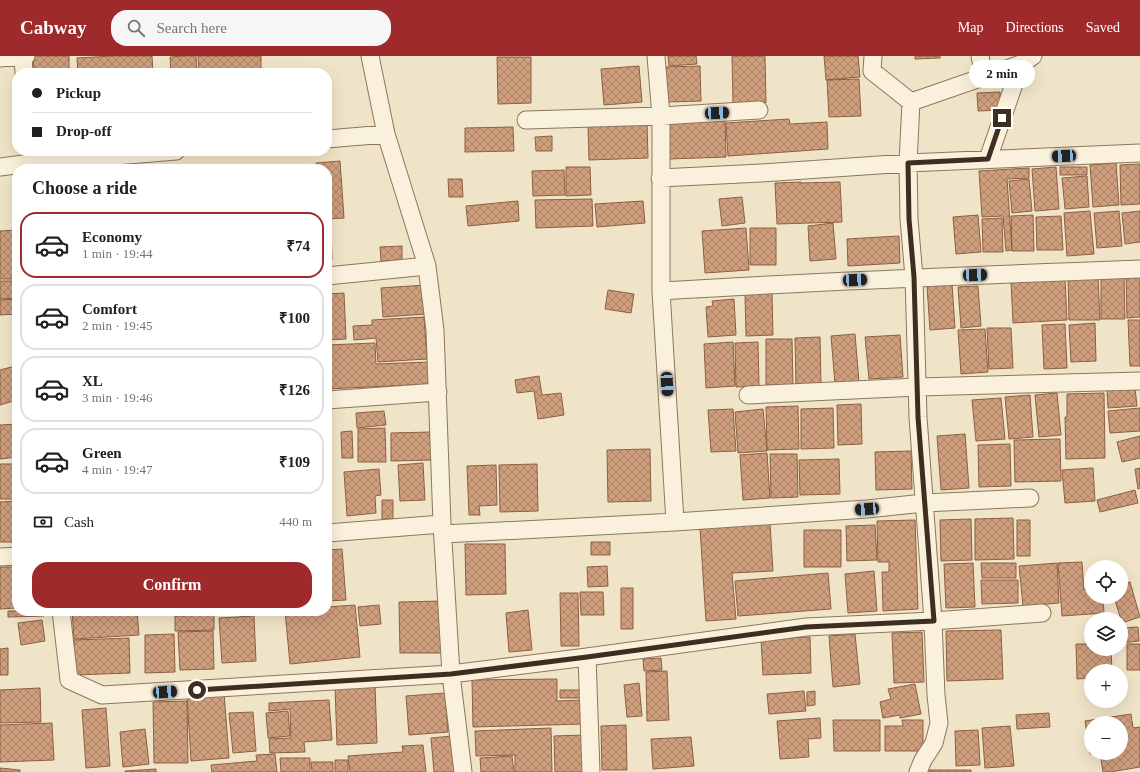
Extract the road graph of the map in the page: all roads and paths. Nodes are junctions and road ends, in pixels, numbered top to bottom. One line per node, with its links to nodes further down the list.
1 (23, 56): 2 (street); 7 (street); 9 (street)
2 (26, 56)
3 (370, 56): 15 (street)
4 (656, 56): 13 (street)
5 (873, 56): 11 (street)
6 (980, 56): 10 (street)
7 (0, 58)
8 (1027, 60): 10 (street); 19 (street)
9 (24, 68)
10 (984, 77): 11 (street)
11 (911, 102): 21 (street)
12 (759, 110): 13 (street)
13 (661, 116): 14 (street); 25 (street)
14 (526, 120)
15 (386, 134): 16 (street); 26 (street)
16 (332, 139)
17 (1140, 153): 19 (street)
18 (102, 156): 20 (street)
19 (988, 159): 21 (street)
20 (29, 161): 22 (street)
21 (908, 163): 25 (street); 29 (street)
22 (14, 164)
23 (12, 165): 24 (street)
24 (0, 167)
25 (660, 178): 30 (street)
26 (427, 266): 28 (street); 33 (street)
27 (1140, 269): 29 (street)
28 (332, 276)
29 (914, 277): 30 (street); 32 (street)
30 (661, 291): 38 (street)
31 (1140, 381): 32 (street)
32 (918, 387): 34 (street); 37 (street)
33 (438, 392): 35 (street); 39 (street)
34 (748, 395)
35 (332, 400)
36 (1030, 498): 37 (street)
37 (924, 503): 38 (street); 45 (street)
38 (675, 522): 39 (street)
39 (443, 529): 40 (street); 47 (street)
40 (332, 533)
41 (12, 556): 42 (street)
42 (0, 557)
43 (1042, 613): 45 (street)
44 (62, 616): 47 (street)
45 (934, 621): 46 (street); 50 (street)
46 (587, 657): 47 (street); 49 (street)
47 (451, 674): 48 (street)
48 (463, 772)
49 (591, 772)
50 (918, 772)

